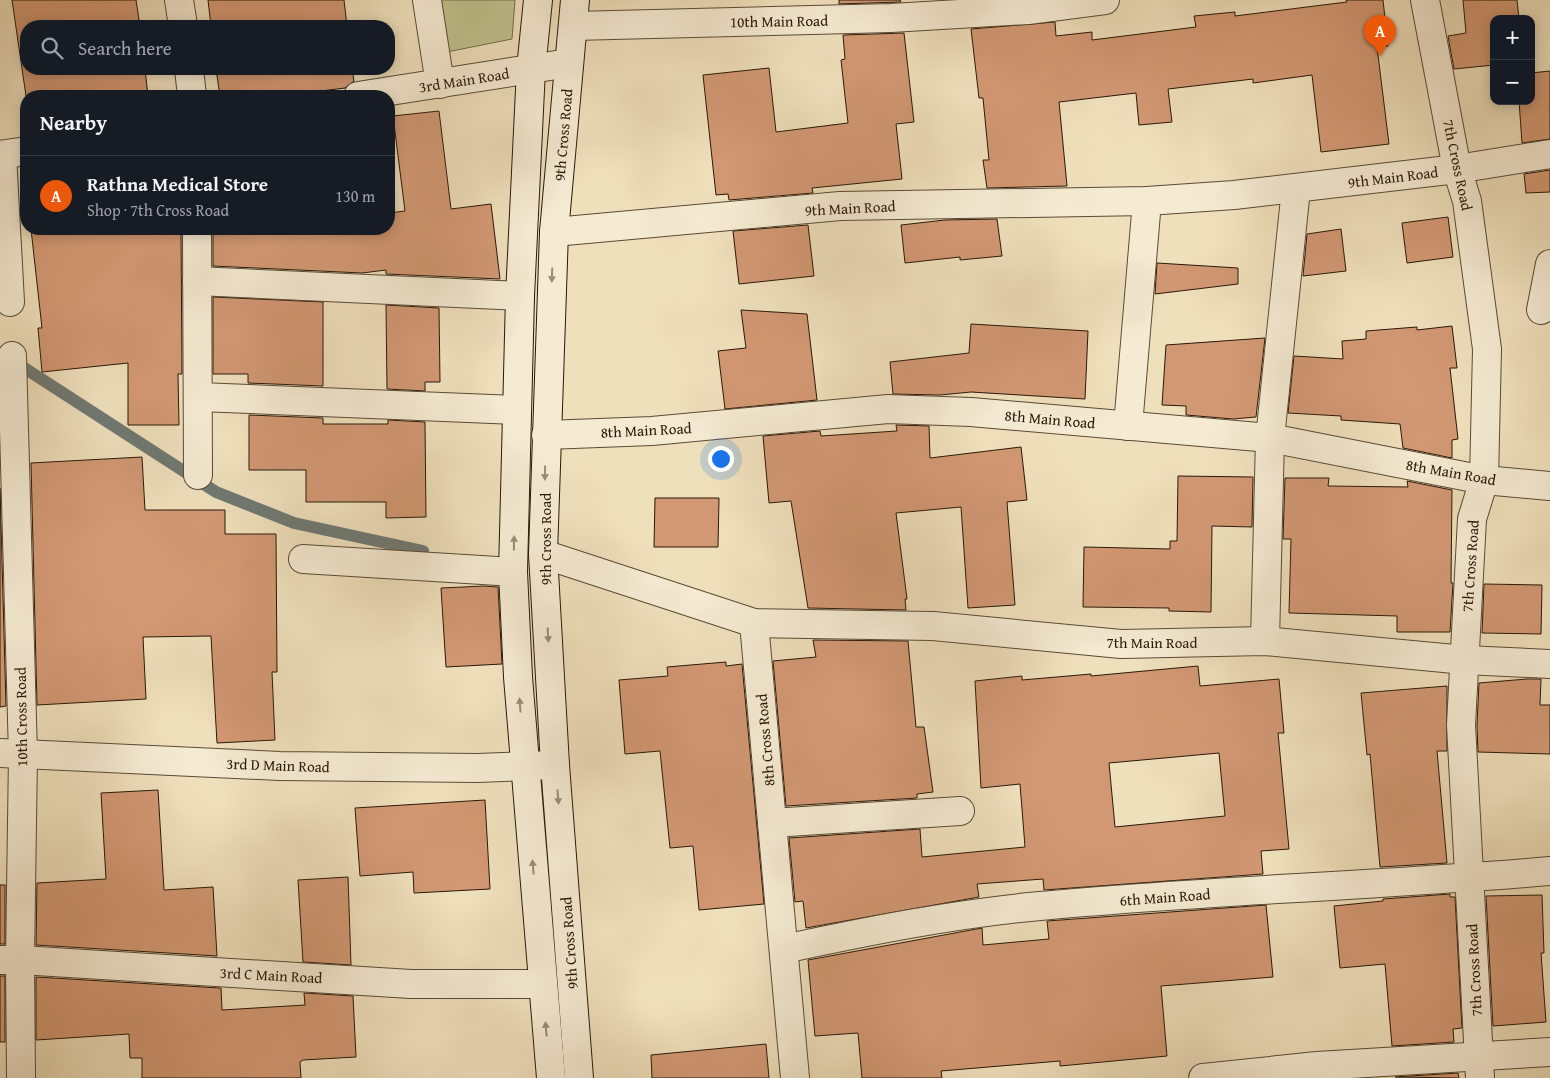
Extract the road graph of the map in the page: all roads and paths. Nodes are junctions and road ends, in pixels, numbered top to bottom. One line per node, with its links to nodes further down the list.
1 (180, 0): 7 (street)
2 (426, 0): 11 (street)
3 (538, 0): 9 (street, 9th Cross Road)
4 (1104, 0): 6 (street, 10th Main Road)
5 (1425, 0): 16 (street, 7th Cross Road)
6 (574, 13): 8 (street, 9th Cross Road)
7 (182, 20)
8 (569, 63): 9 (street, 3rd Main Road); 19 (street, 9th Cross Road)
9 (531, 69): 11 (street, 3rd Main Road); 23 (street, 9th Cross Road)
10 (190, 75): 12 (street)
11 (440, 84): 13 (street, 3rd Main Road)
12 (191, 90)
13 (395, 91)
14 (9, 154): 24 (street)
15 (1550, 154): 16 (street, 9th Main Road)
16 (1457, 169): 17 (street, 9th Main Road); 33 (street, 7th Cross Road)
17 (1296, 189): 18 (street, 9th Main Road); 31 (street)
18 (1147, 201): 19 (street, 9th Main Road); 29 (street)
19 (554, 232): 30 (street, 9th Cross Road, one-way to 30)
20 (197, 235): 22 (street)
21 (1550, 264): 25 (street)
22 (197, 281): 23 (street); 27 (street)
23 (520, 296): 28 (street, 9th Cross Road)
24 (10, 302)
25 (1541, 310)
26 (12, 356): 42 (street, 10th Cross Road)
27 (199, 397): 28 (street); 32 (street)
28 (516, 410): 37 (street, 9th Cross Road, one-way to 28)
29 (1128, 426): 30 (street, 8th Main Road); 31 (street, 8th Main Road)
30 (546, 435): 35 (street, 9th Cross Road, one-way to 35)
31 (1270, 438): 33 (street, 8th Main Road); 39 (street)
32 (198, 475)
33 (1484, 480): 34 (street, 8th Main Road); 40 (street, 7th Cross Road)
34 (1550, 486)
35 (543, 554): 38 (street); 43 (street, 9th Cross Road, one-way to 43)
36 (303, 560): 37 (street)
37 (514, 572): 44 (street, 9th Cross Road, one-way to 37)
38 (754, 624): 39 (street, 7th Main Road); 46 (street, 8th Cross Road)
39 (1265, 640): 40 (street, 7th Main Road)
40 (1464, 660): 41 (street, 7th Main Road); 48 (street, 7th Cross Road)
41 (1550, 664)
42 (11, 754): 44 (street, 3rd D Main Road); 50 (street, 10th Cross Road)
43 (555, 765): 44 (street, 3rd D Main Road); 56 (street, 9th Cross Road, one-way to 56)
44 (525, 766): 51 (street, 9th Cross Road, one-way to 44)
45 (960, 811): 46 (street)
46 (772, 823): 49 (street, 8th Cross Road)
47 (1550, 871): 48 (street, 6th Main Road)
48 (1468, 878): 49 (street, 6th Main Road); 53 (street, 7th Cross Road)
49 (784, 949): 57 (street, 8th Cross Road)
50 (10, 960): 51 (street, 3rd C Main Road); 54 (street, 10th Cross Road)
51 (542, 984): 55 (street, 9th Cross Road, one-way to 51)
52 (1550, 1052): 53 (street)
53 (1479, 1068): 58 (street)
54 (21, 1078)
55 (551, 1078)
56 (579, 1078)
57 (796, 1078)
58 (1203, 1078)

